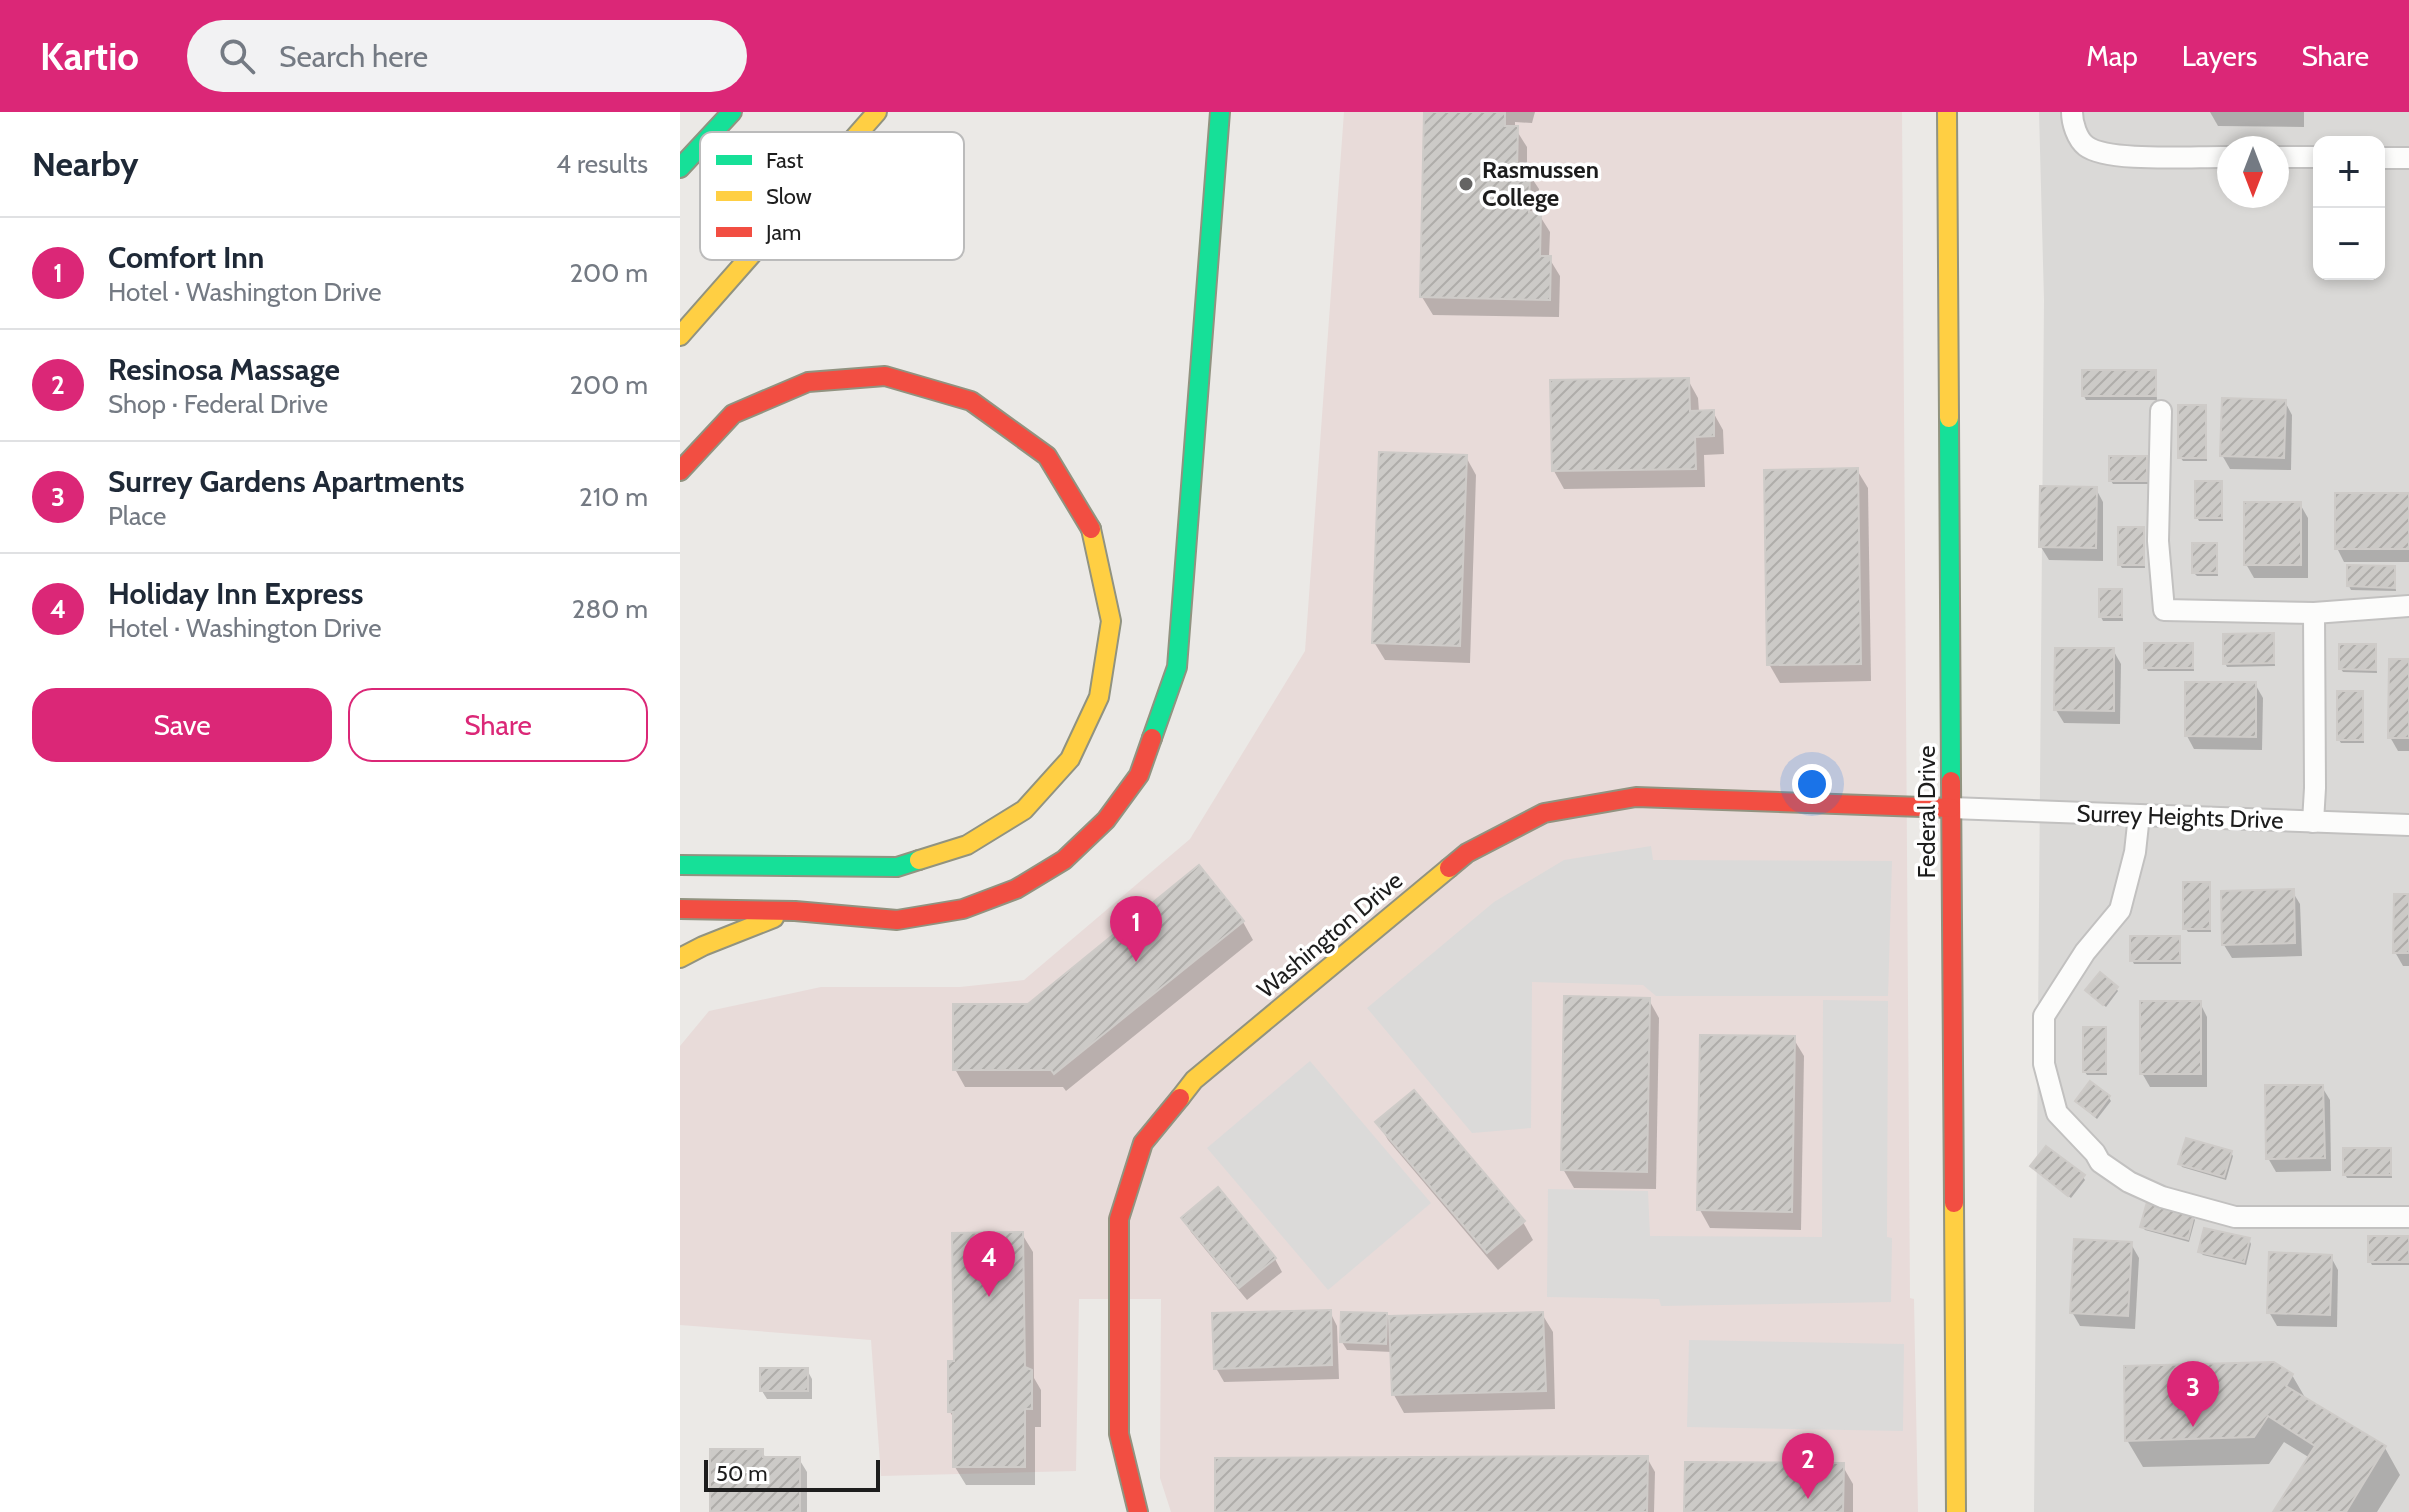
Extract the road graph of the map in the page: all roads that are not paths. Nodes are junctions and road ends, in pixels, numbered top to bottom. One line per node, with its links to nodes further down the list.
1 (732, 112): 6 (main road)
2 (877, 112): 7 (main road)
3 (1220, 112): 29 (main road)
4 (1947, 112): 21 (main road, Federal Drive)
5 (2072, 112): 9 (street)
6 (713, 132)
7 (859, 132)
8 (700, 146): 14 (main road)
9 (2217, 157)
10 (2289, 157): 11 (street)
11 (2313, 157)
12 (2385, 158): 13 (street)
13 (2409, 158)
14 (680, 168)
15 (747, 260): 16 (main road)
16 (680, 336)
17 (2161, 411): 20 (street)
18 (680, 471): 27 (main road)
19 (2409, 606): 20 (street)
20 (2314, 613): 23 (street)
21 (1951, 808): 22 (street, Surrey Heights Drive); 32 (main road, Washington Drive); 33 (main road, Federal Drive)
22 (2139, 815): 23 (street, Surrey Heights Drive); 31 (street)
23 (2313, 822): 24 (street, Surrey Heights Drive)
24 (2409, 825)
25 (680, 849): 27 (main road)
26 (680, 865): 27 (main road)
27 (744, 865)
28 (680, 909): 29 (main road)
29 (795, 911): 30 (main road)
30 (680, 958)
31 (2409, 1217)
32 (1138, 1512)
33 (1956, 1512)

